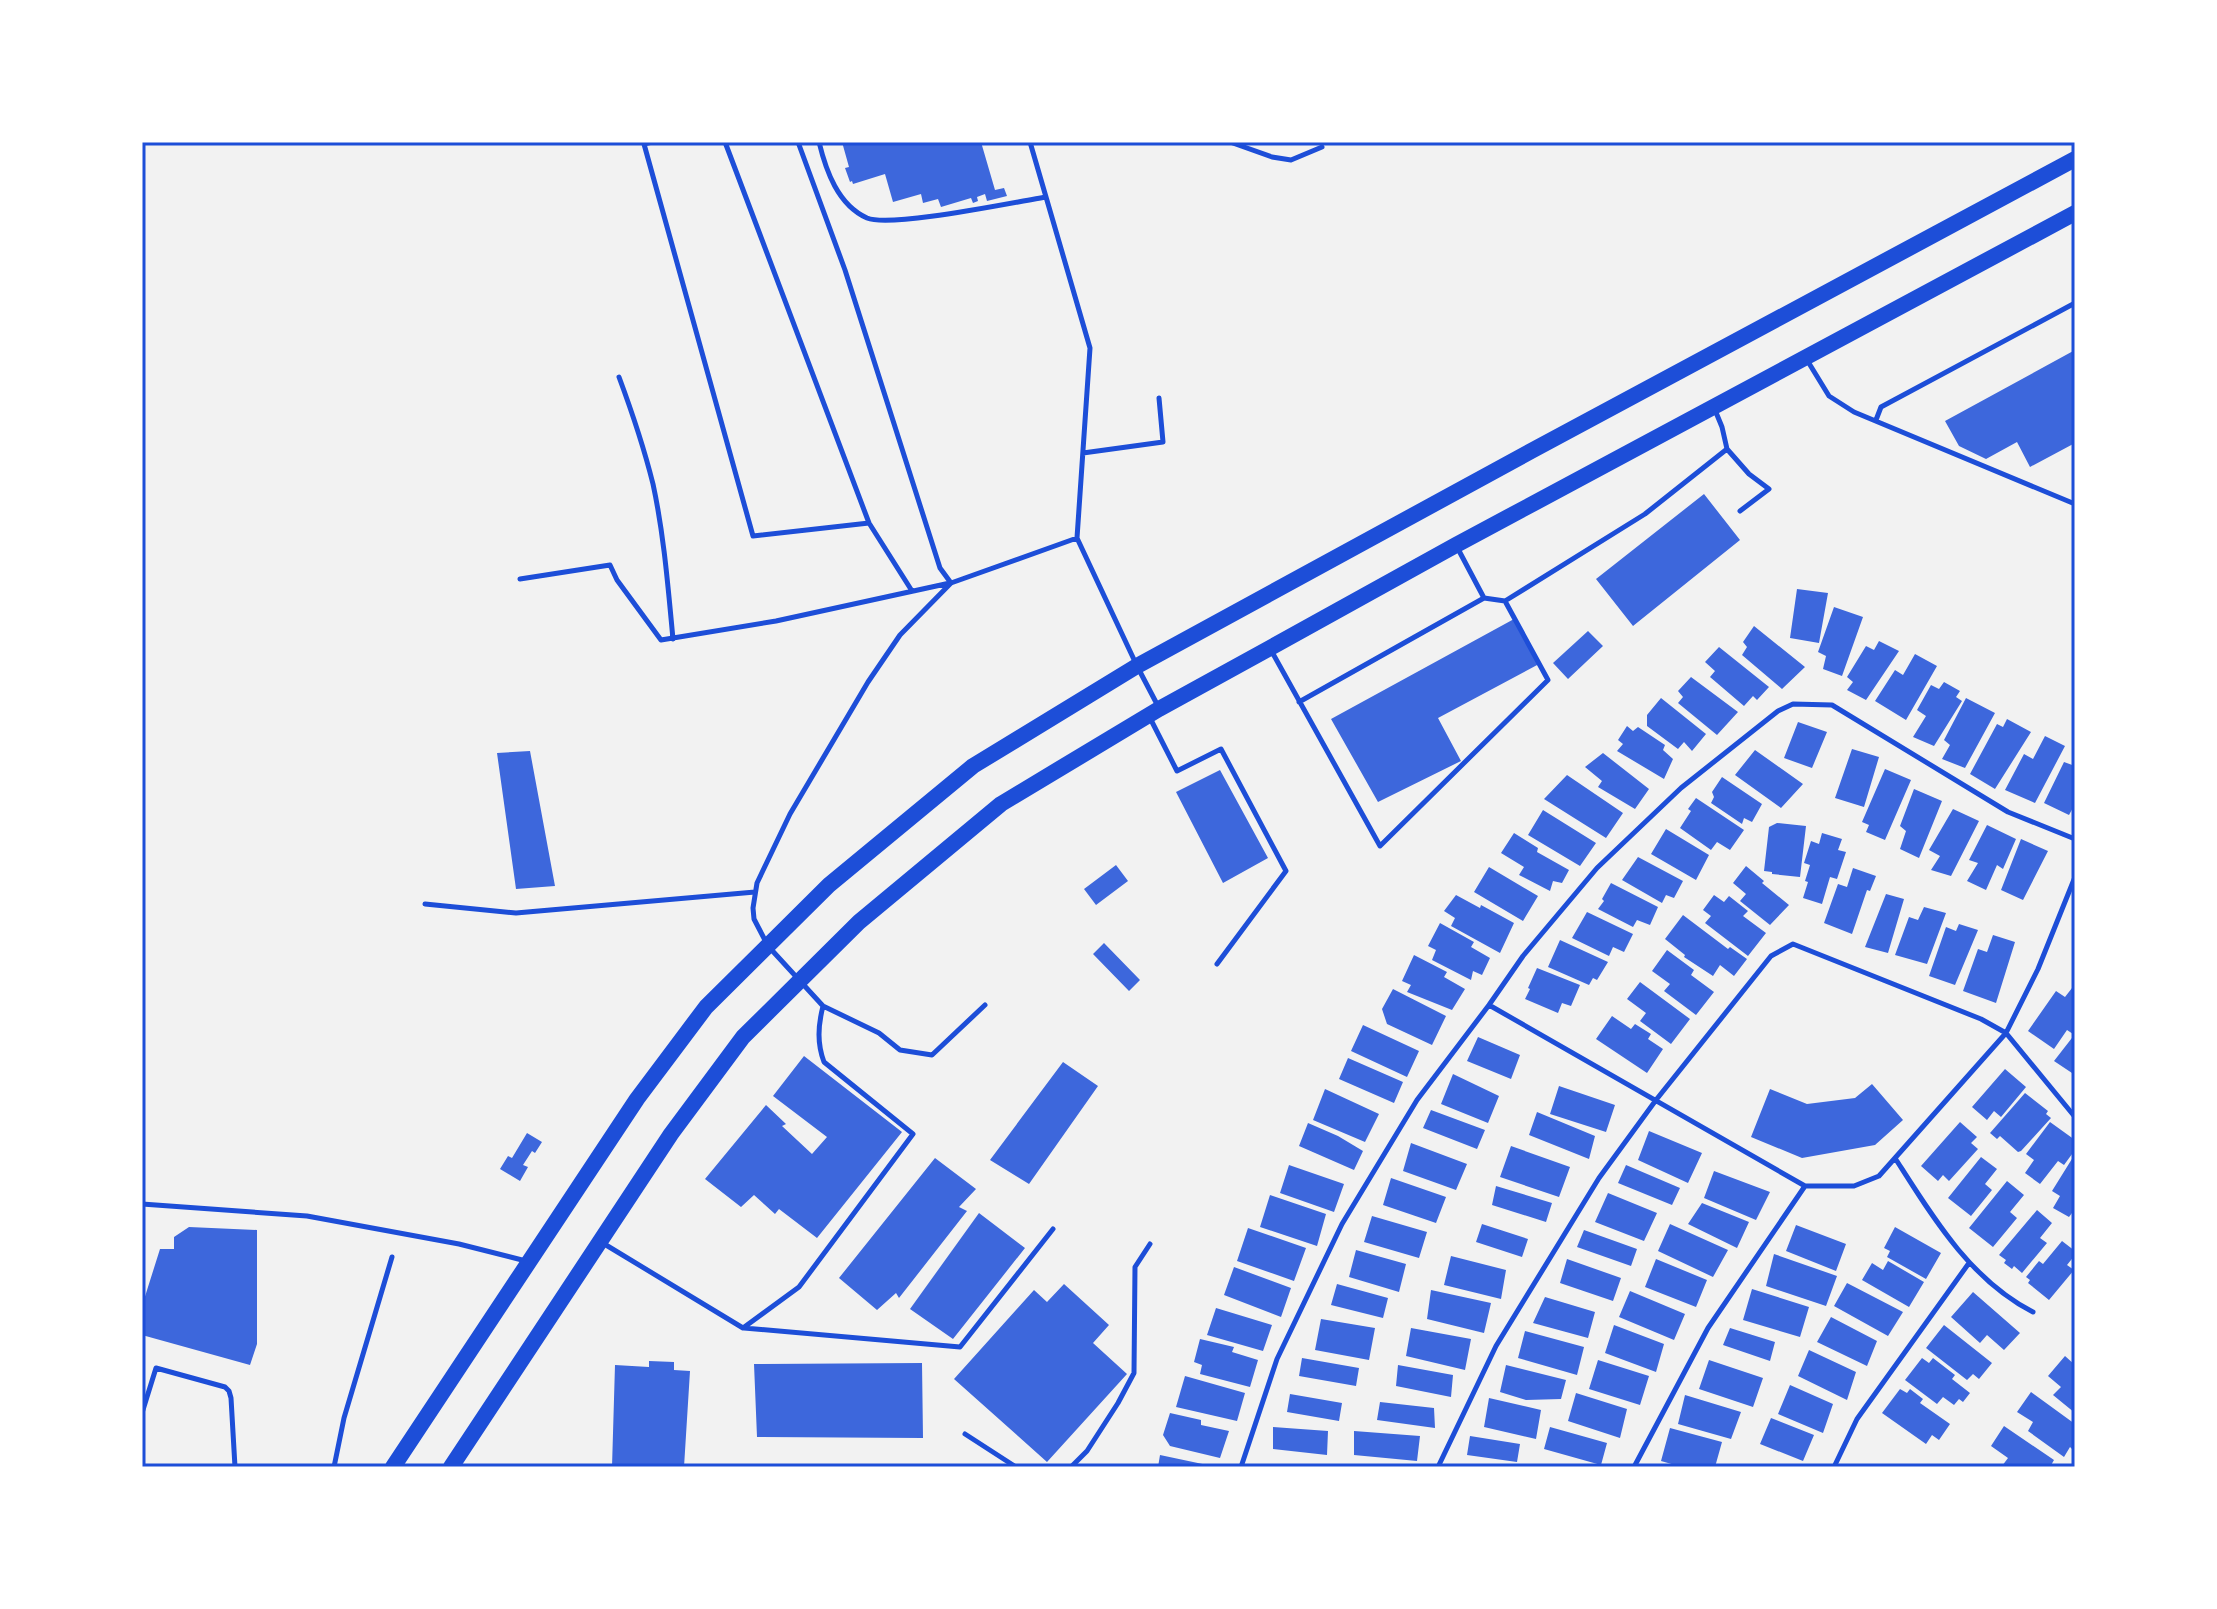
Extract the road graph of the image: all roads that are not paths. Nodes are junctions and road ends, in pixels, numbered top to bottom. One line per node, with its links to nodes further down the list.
1 (652, 142): 21 (lane)
2 (725, 142): 21 (lane)
3 (798, 142): 25 (lane)
4 (819, 142): 9 (lane)
5 (1030, 142): 9 (lane)
6 (1230, 142): 7 (lane)
7 (1322, 147)
8 (2075, 159): 31 (main road)
9 (1046, 197): 18 (lane)
10 (2075, 213): 12 (main road)
11 (2075, 303): 16 (lane)
12 (1805, 358): 15 (main road); 16 (lane)
13 (619, 377): 29 (lane)
14 (1159, 398): 18 (lane)
15 (1714, 407): 17 (lane); 23 (main road)
16 (1876, 420): 19 (lane)
17 (1727, 449): 20 (lane); 28 (lane)
18 (1083, 453): 22 (lane)
19 (2075, 504)
20 (1740, 511)
21 (869, 523): 26 (lane)
22 (1077, 538): 25 (lane); 31 (lane)
23 (1456, 545): 27 (lane); 30 (main road)
24 (520, 579): 29 (lane)
25 (951, 583): 26 (lane); 36 (lane)
26 (912, 591): 29 (lane)
27 (1484, 598): 28 (lane); 32 (lane)
28 (1505, 601): 32 (lane)
29 (673, 639)
30 (1270, 648): 32 (lane); 33 (main road)
31 (1137, 666): 33 (lane); 38 (main road)
32 (1299, 702)
33 (1154, 712): 39 (lane); 40 (main road)
34 (2075, 839): 42 (lane)
35 (2075, 877): 44 (lane)
36 (755, 892): 37 (lane); 38 (lane)
37 (425, 904)
38 (768, 946): 40 (lane); 54 (main road)
39 (1217, 964)
40 (800, 981): 43 (lane); 51 (main road)
41 (985, 1005): 43 (lane)
42 (1489, 1005): 45 (lane); 66 (lane)
43 (823, 1006): 57 (lane)
44 (2006, 1033): 45 (lane); 46 (lane); 47 (lane)
45 (1656, 1100): 48 (lane); 67 (lane)
46 (2075, 1117)
47 (1895, 1158): 48 (lane); 55 (lane)
48 (1805, 1186): 68 (lane)
49 (142, 1204): 54 (lane)
50 (1053, 1229): 57 (lane)
51 (600, 1242): 57 (lane); 63 (main road)
52 (1150, 1244): 65 (lane)
53 (392, 1257): 61 (lane)
54 (530, 1262): 62 (main road)
55 (1969, 1263): 56 (lane); 69 (lane)
56 (2033, 1312)
57 (743, 1328)
58 (142, 1413): 60 (lane)
59 (965, 1434): 64 (lane)
60 (235, 1467)
61 (334, 1467)
62 (393, 1467)
63 (451, 1467)
64 (1016, 1467)
65 (1071, 1467)
66 (1241, 1467)
67 (1438, 1467)
68 (1634, 1467)
69 (1834, 1467)

